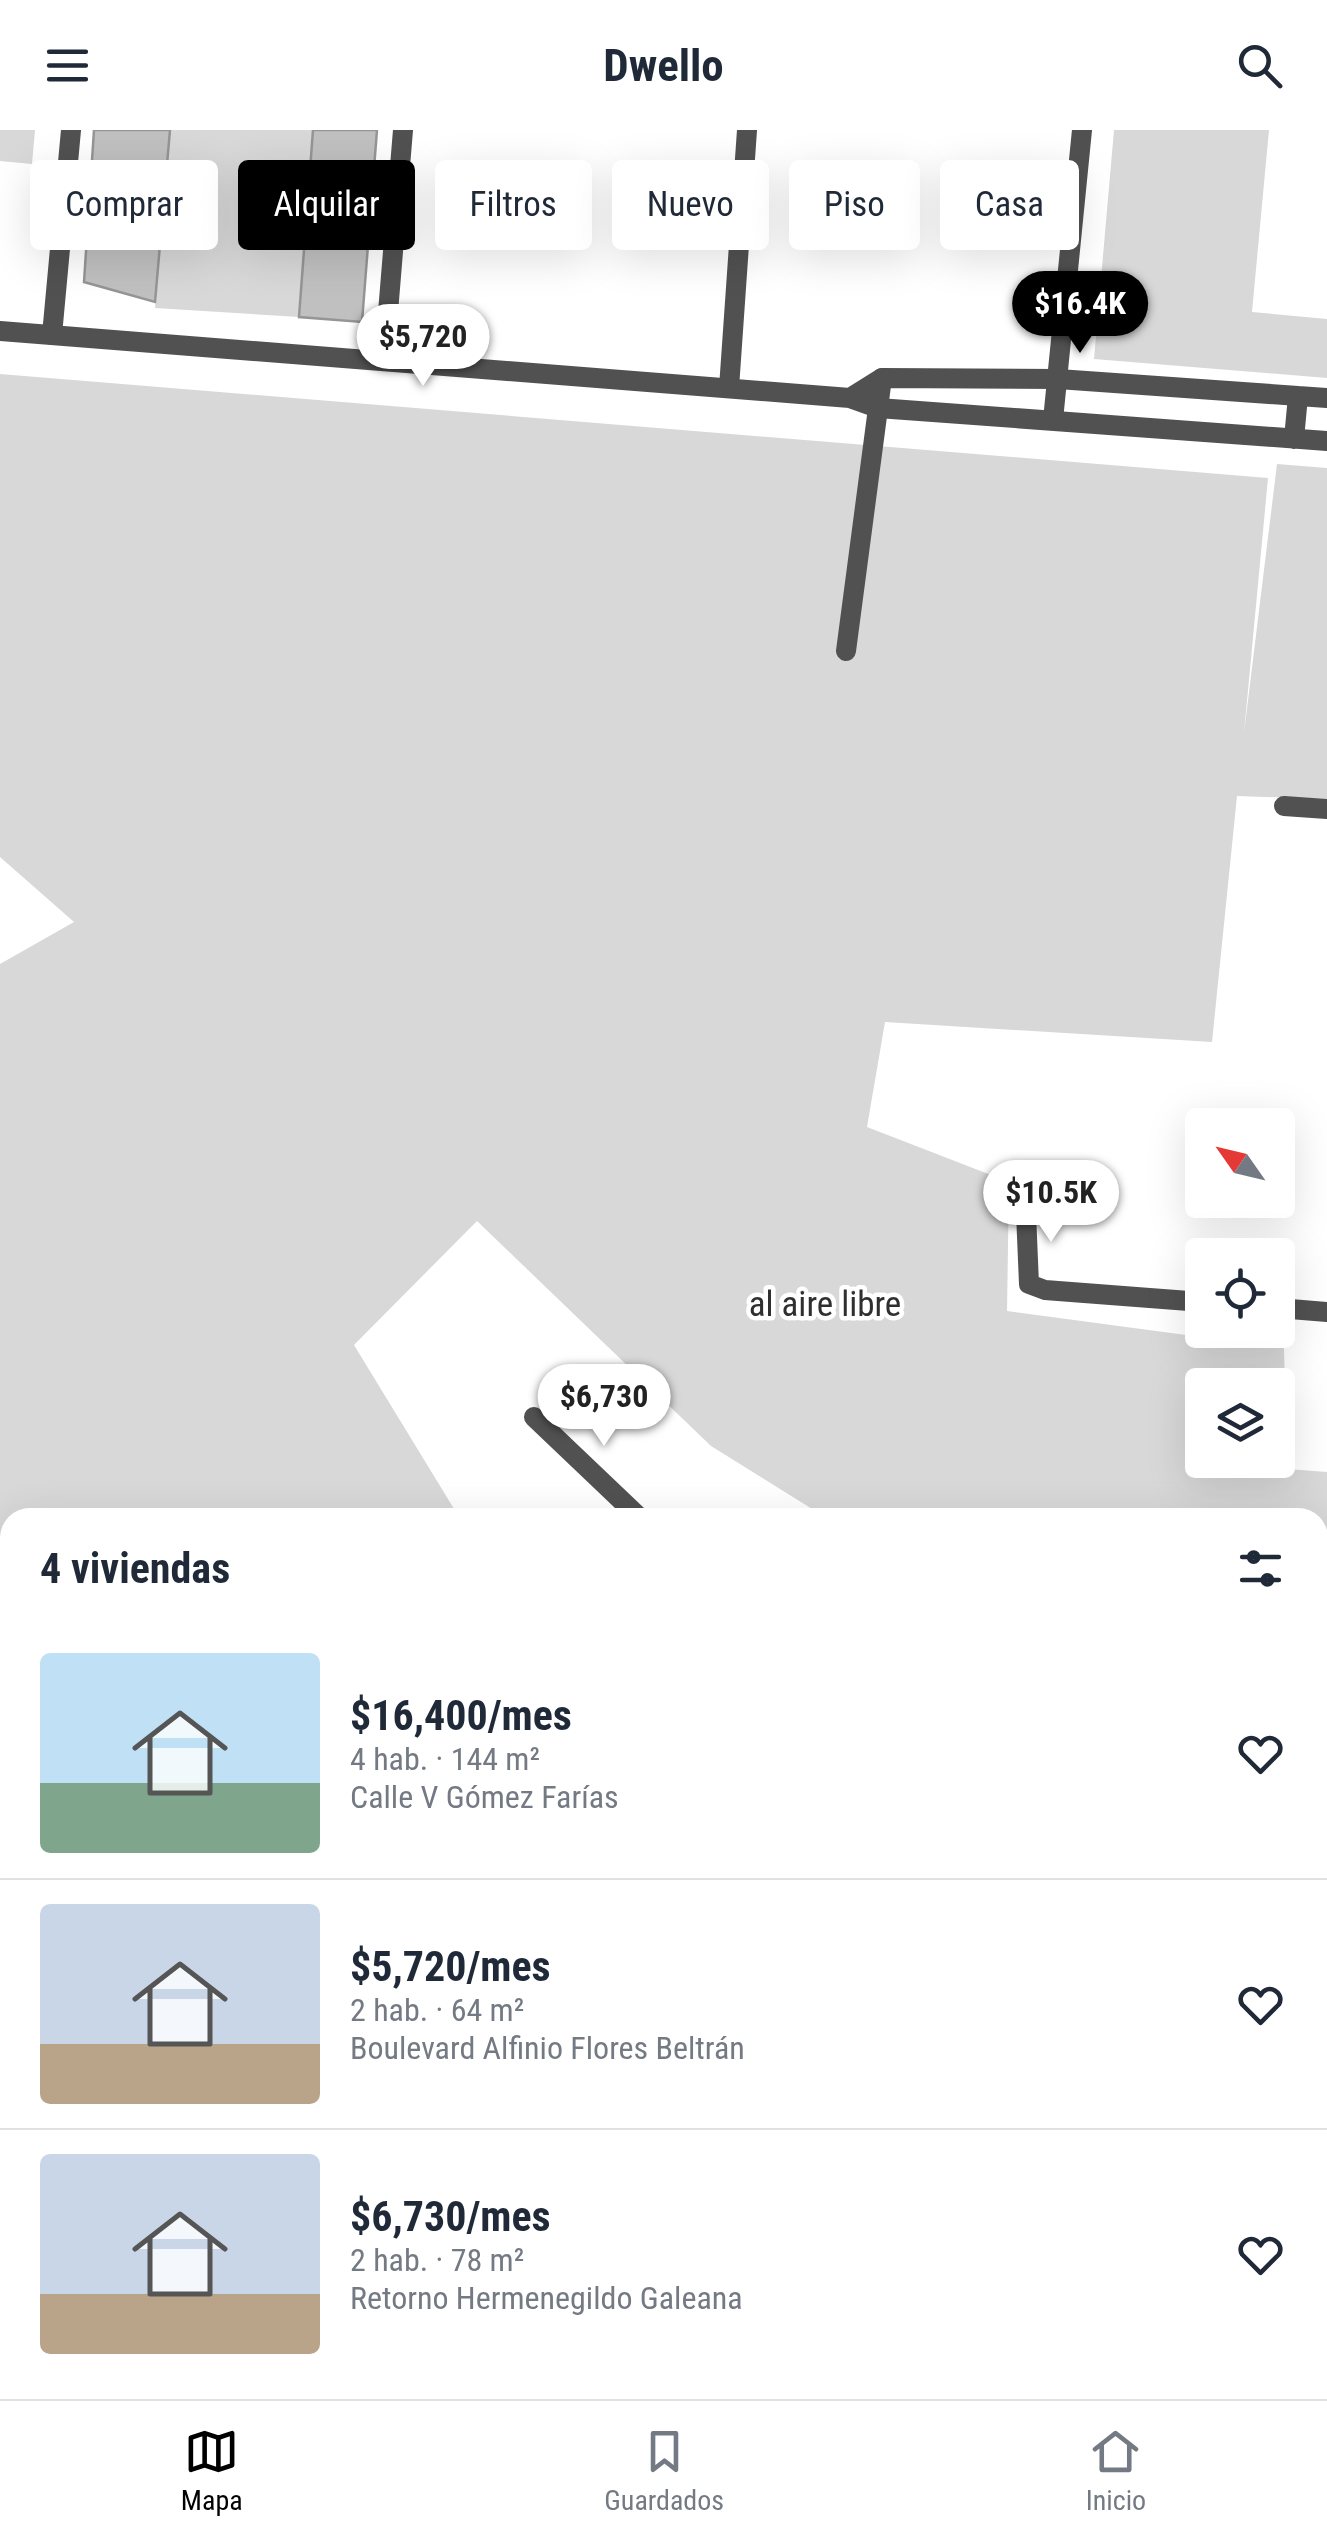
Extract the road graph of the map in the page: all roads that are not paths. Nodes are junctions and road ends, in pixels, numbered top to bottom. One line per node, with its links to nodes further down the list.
1 (71, 130): 6 (street)
2 (403, 130): 7 (street)
3 (747, 130): 10 (street)
4 (1082, 130): 9 (street)
5 (0, 331): 6 (street)
6 (52, 336): 7 (street)
7 (384, 361): 10 (street)
8 (882, 378): 9 (street); 12 (street); 14 (street)
9 (1058, 379): 11 (street); 15 (street)
10 (730, 388): 12 (street)
11 (1298, 396): 13 (street); 16 (street)
12 (850, 398): 14 (street)
13 (1327, 398)
14 (878, 408): 15 (street); 18 (street)
15 (1052, 420): 16 (street)
16 (1294, 439): 17 (street)
17 (1327, 442)
18 (846, 651)
19 (1284, 806): 20 (street)
20 (1327, 809)
21 (1026, 1213): 22 (street)
22 (1185, 1301)
23 (1295, 1309): 24 (street)
24 (1327, 1312)
25 (534, 1417): 26 (street)
26 (630, 1508)

